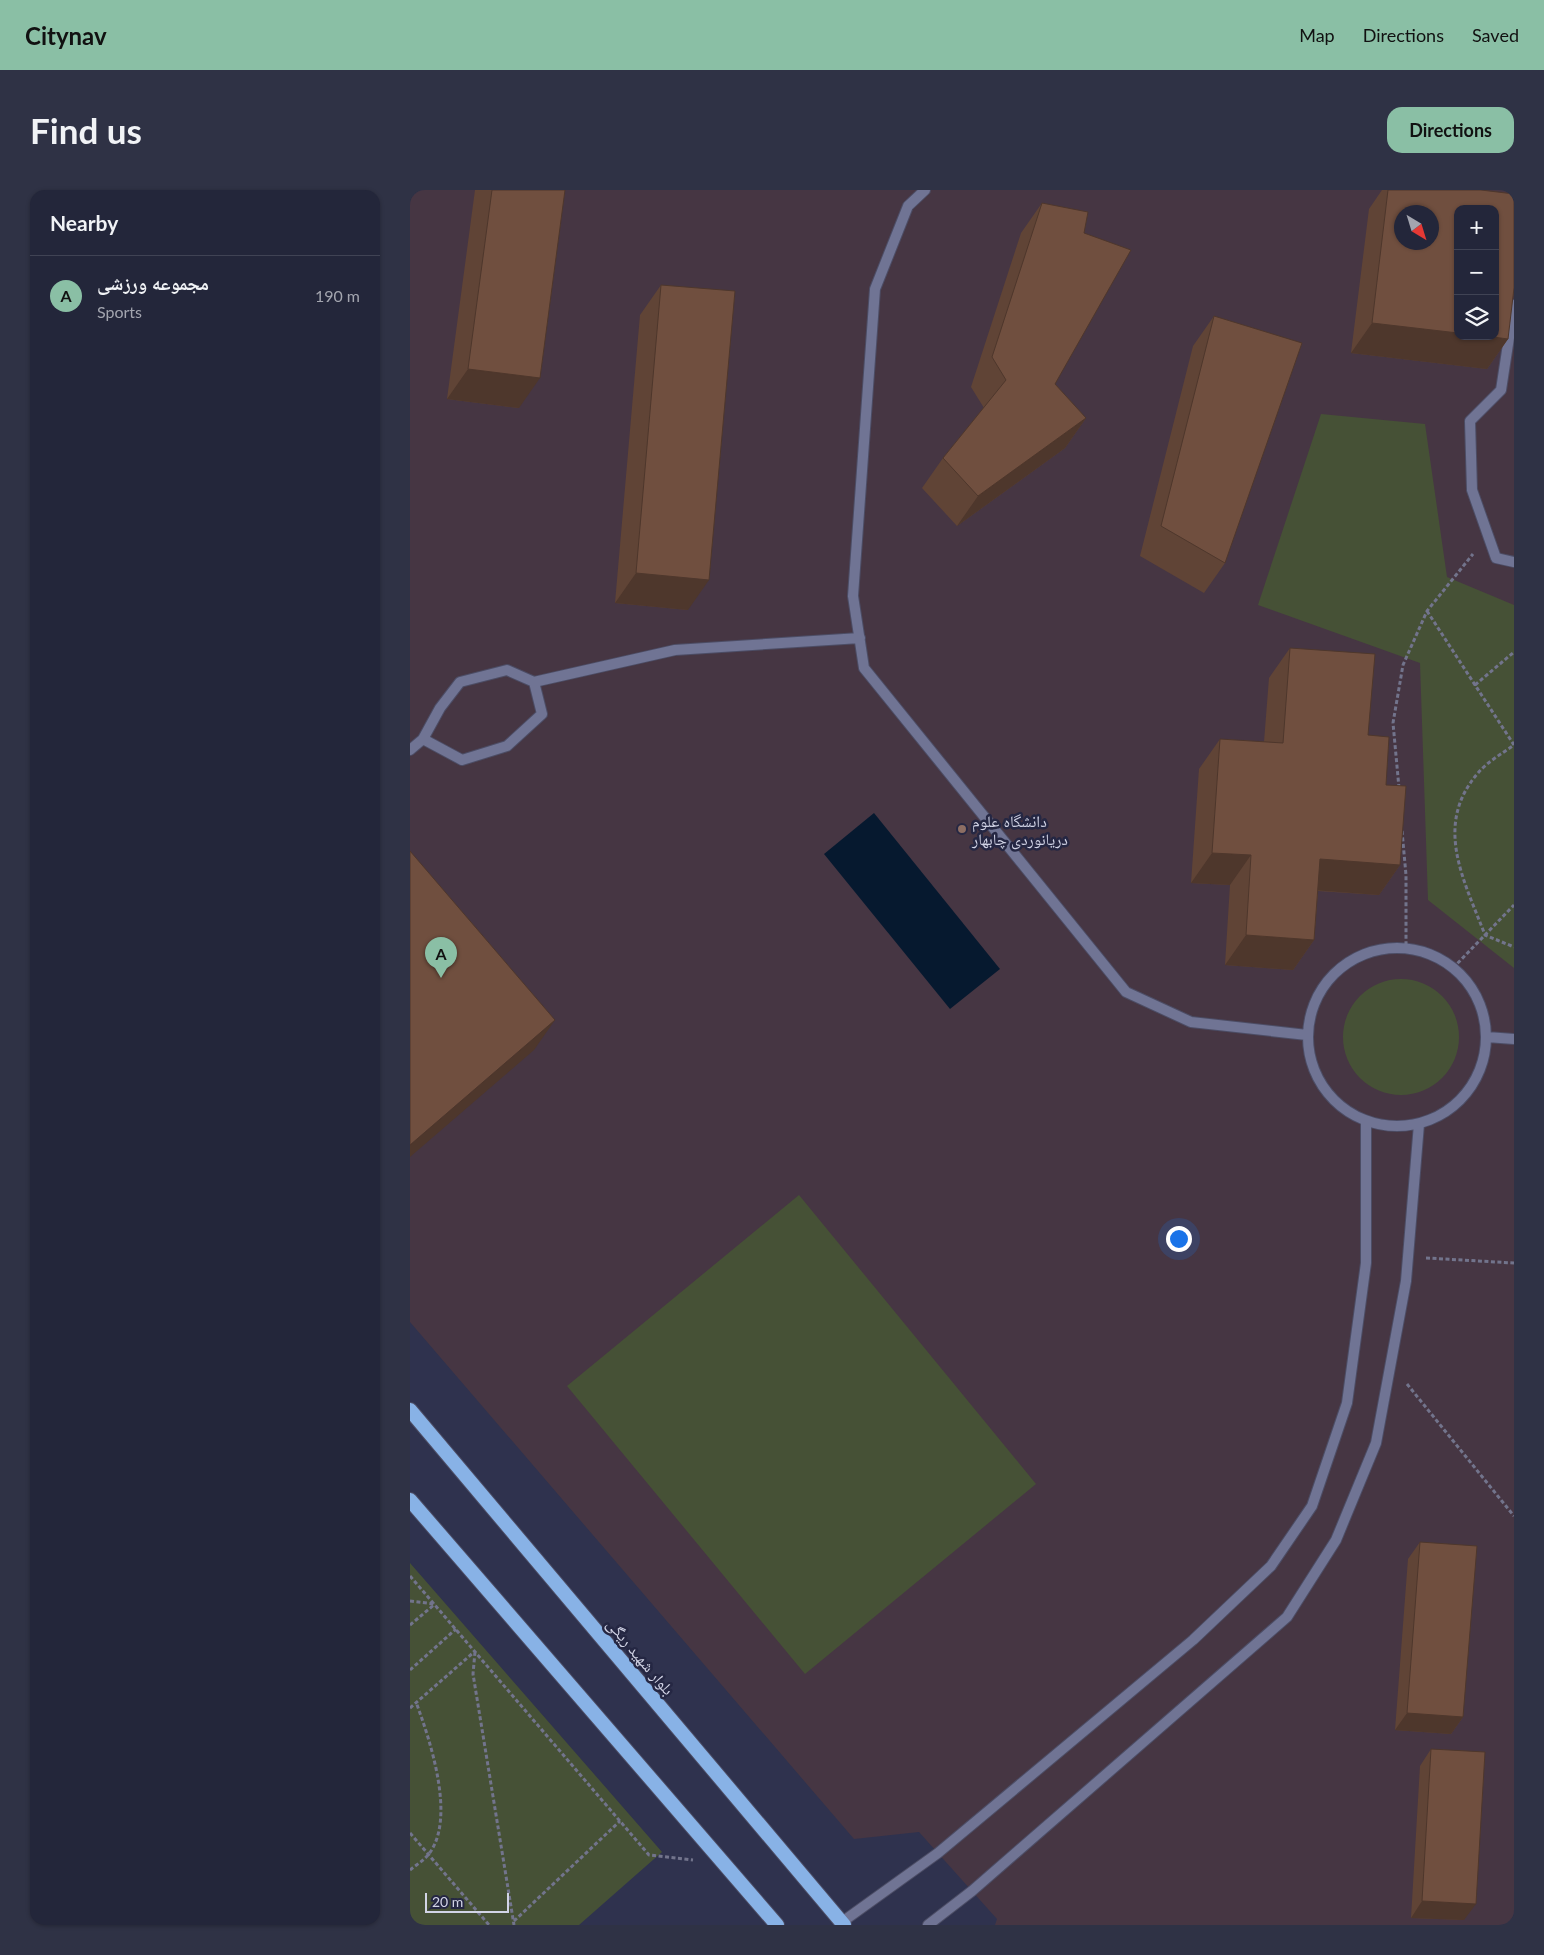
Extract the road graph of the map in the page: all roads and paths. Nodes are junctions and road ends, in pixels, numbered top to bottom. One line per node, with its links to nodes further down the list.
1 (925, 190): 6 (lane)
2 (1514, 305): 3 (lane)
3 (1488, 536): 4 (lane); 5 (path)
4 (1514, 562)
5 (1427, 611): 9 (path); 12 (path)
6 (860, 638): 8 (lane); 19 (lane)
7 (1514, 652): 9 (path)
8 (534, 682): 10 (lane); 10 (lane)
9 (1475, 685): 15 (path)
10 (423, 739): 11 (lane)
11 (410, 750)
12 (1399, 790)
13 (1402, 828): 17 (path)
14 (1514, 904): 15 (path)
15 (1485, 935): 16 (path); 18 (path)
16 (1514, 947)
17 (1406, 948): 18 (lane); 19 (lane)
18 (1453, 968): 20 (lane)
19 (1307, 1035): 22 (lane)
20 (1487, 1037): 21 (lane); 23 (lane)
21 (1514, 1039)
22 (1366, 1122): 23 (lane); 45 (lane)
23 (1419, 1124): 24 (lane)
24 (1408, 1258): 25 (path); 26 (lane)
25 (1514, 1263)
26 (1391, 1364): 29 (path); 48 (lane)
27 (410, 1410): 45 (highway, بلوار شهید ریگی)
28 (410, 1500): 42 (highway)
29 (1514, 1516)
30 (410, 1576): 32 (path)
31 (410, 1601): 32 (path)
32 (435, 1604): 33 (path); 34 (path)
33 (410, 1625)
34 (456, 1629): 35 (path); 36 (path)
35 (475, 1651): 37 (path); 39 (path); 44 (path)
36 (410, 1670)
37 (416, 1702): 38 (path); 41 (path)
38 (410, 1708)
39 (620, 1821): 42 (path); 44 (path)
40 (410, 1833): 41 (path)
41 (428, 1854): 43 (path); 46 (path)
42 (723, 1862): 47 (highway)
43 (410, 1870)
44 (514, 1923)
45 (843, 1923)
46 (489, 1925)
47 (777, 1925)
48 (928, 1925)

